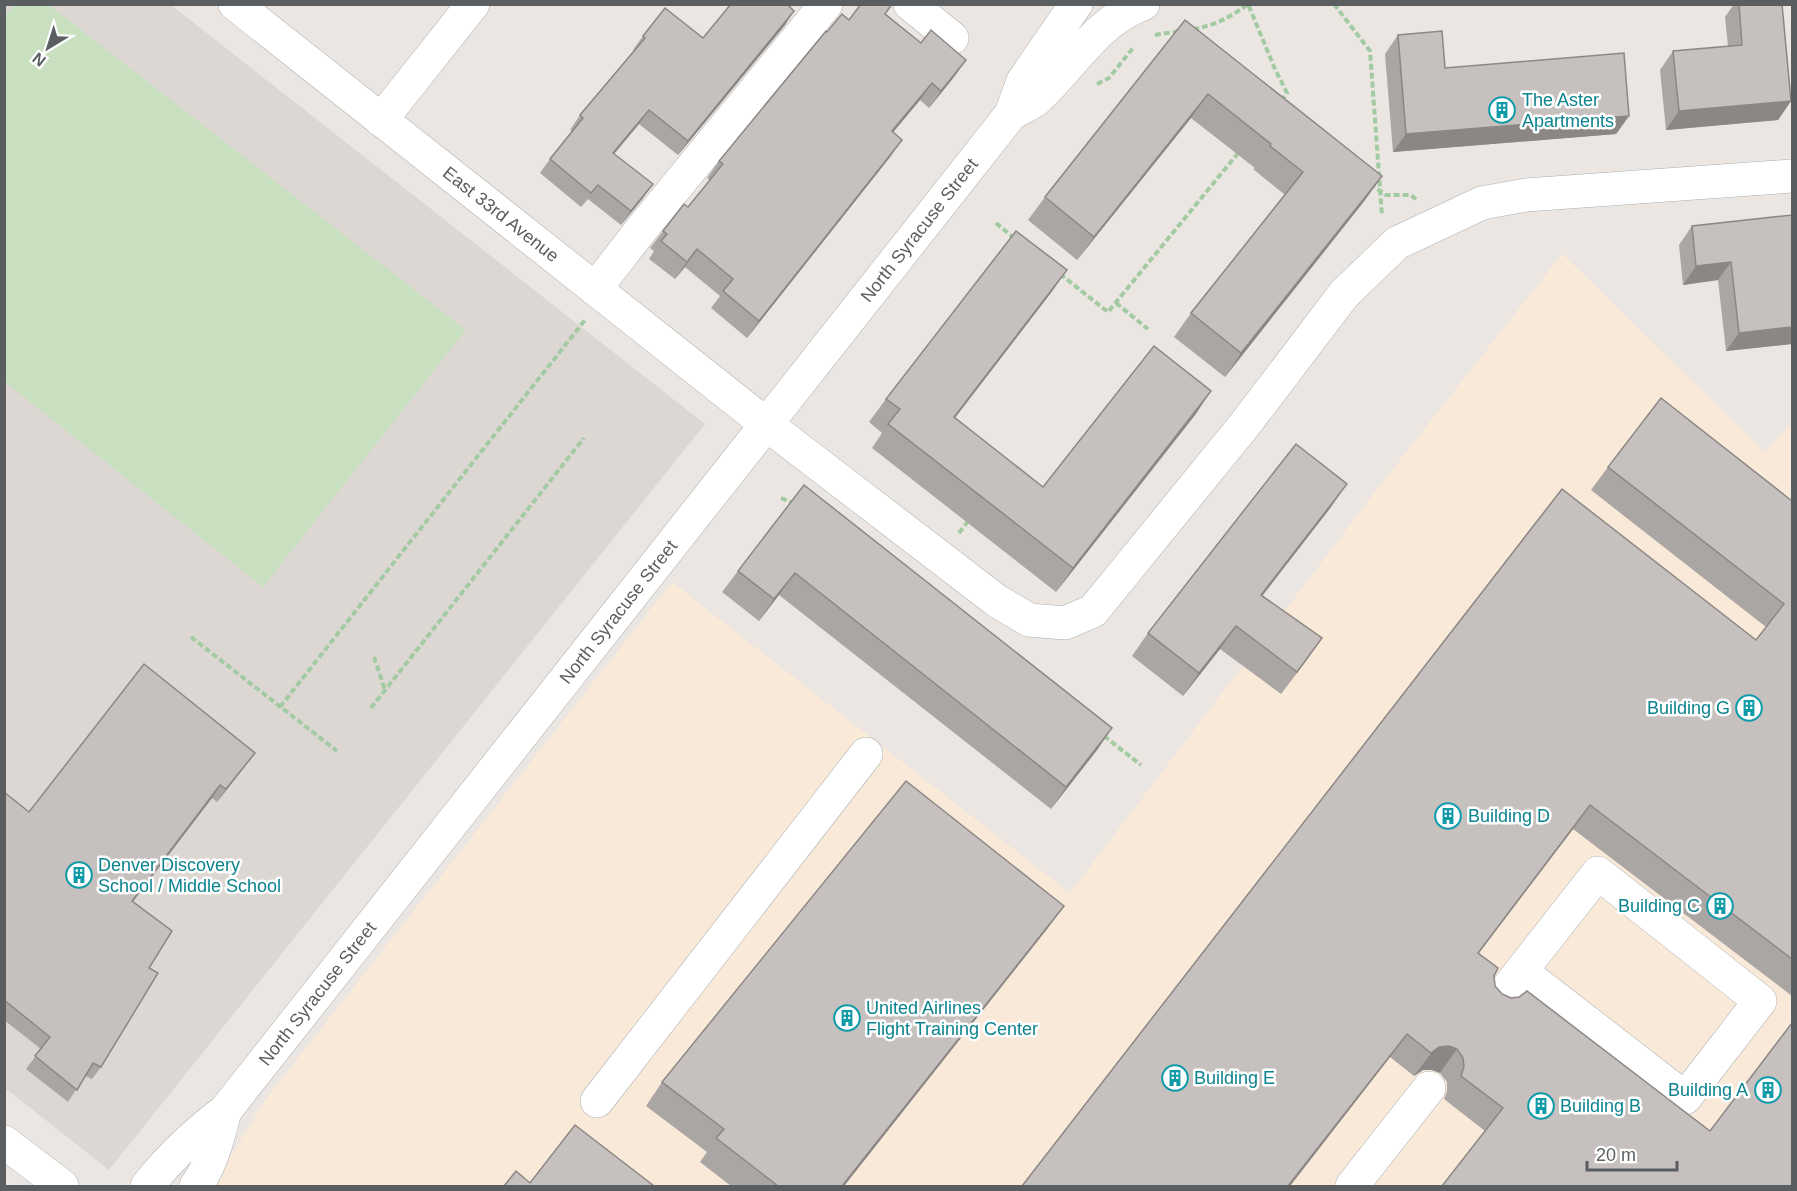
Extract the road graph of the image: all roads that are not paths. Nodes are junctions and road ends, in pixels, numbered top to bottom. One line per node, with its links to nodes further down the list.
1 (235, 4): 9 (street, East 33rd Avenue)
2 (473, 4): 9 (street)
3 (826, 4): 11 (street)
4 (910, 4): 7 (street)
5 (1076, 4): 8 (street, North Syracuse Street)
6 (1147, 20): 8 (street, North Syracuse Street)
7 (952, 38)
8 (1011, 114): 12 (street, North Syracuse Street)
9 (381, 120): 11 (street, East 33rd Avenue)
10 (1792, 176): 12 (street, East 33rd Avenue)
11 (599, 293): 12 (street, East 33rd Avenue)
12 (766, 424): 18 (street, North Syracuse Street)
13 (866, 754): 17 (street)
14 (1521, 971): 14 (street); 15 (street)
15 (1496, 1003)
16 (1429, 1088): 23 (street)
17 (597, 1101)
18 (225, 1111): 21 (street, North Syracuse Street); 22 (street, North Syracuse Street)
19 (4, 1142): 20 (street)
20 (62, 1186)
21 (147, 1186)
22 (195, 1186)
23 (1352, 1186)

